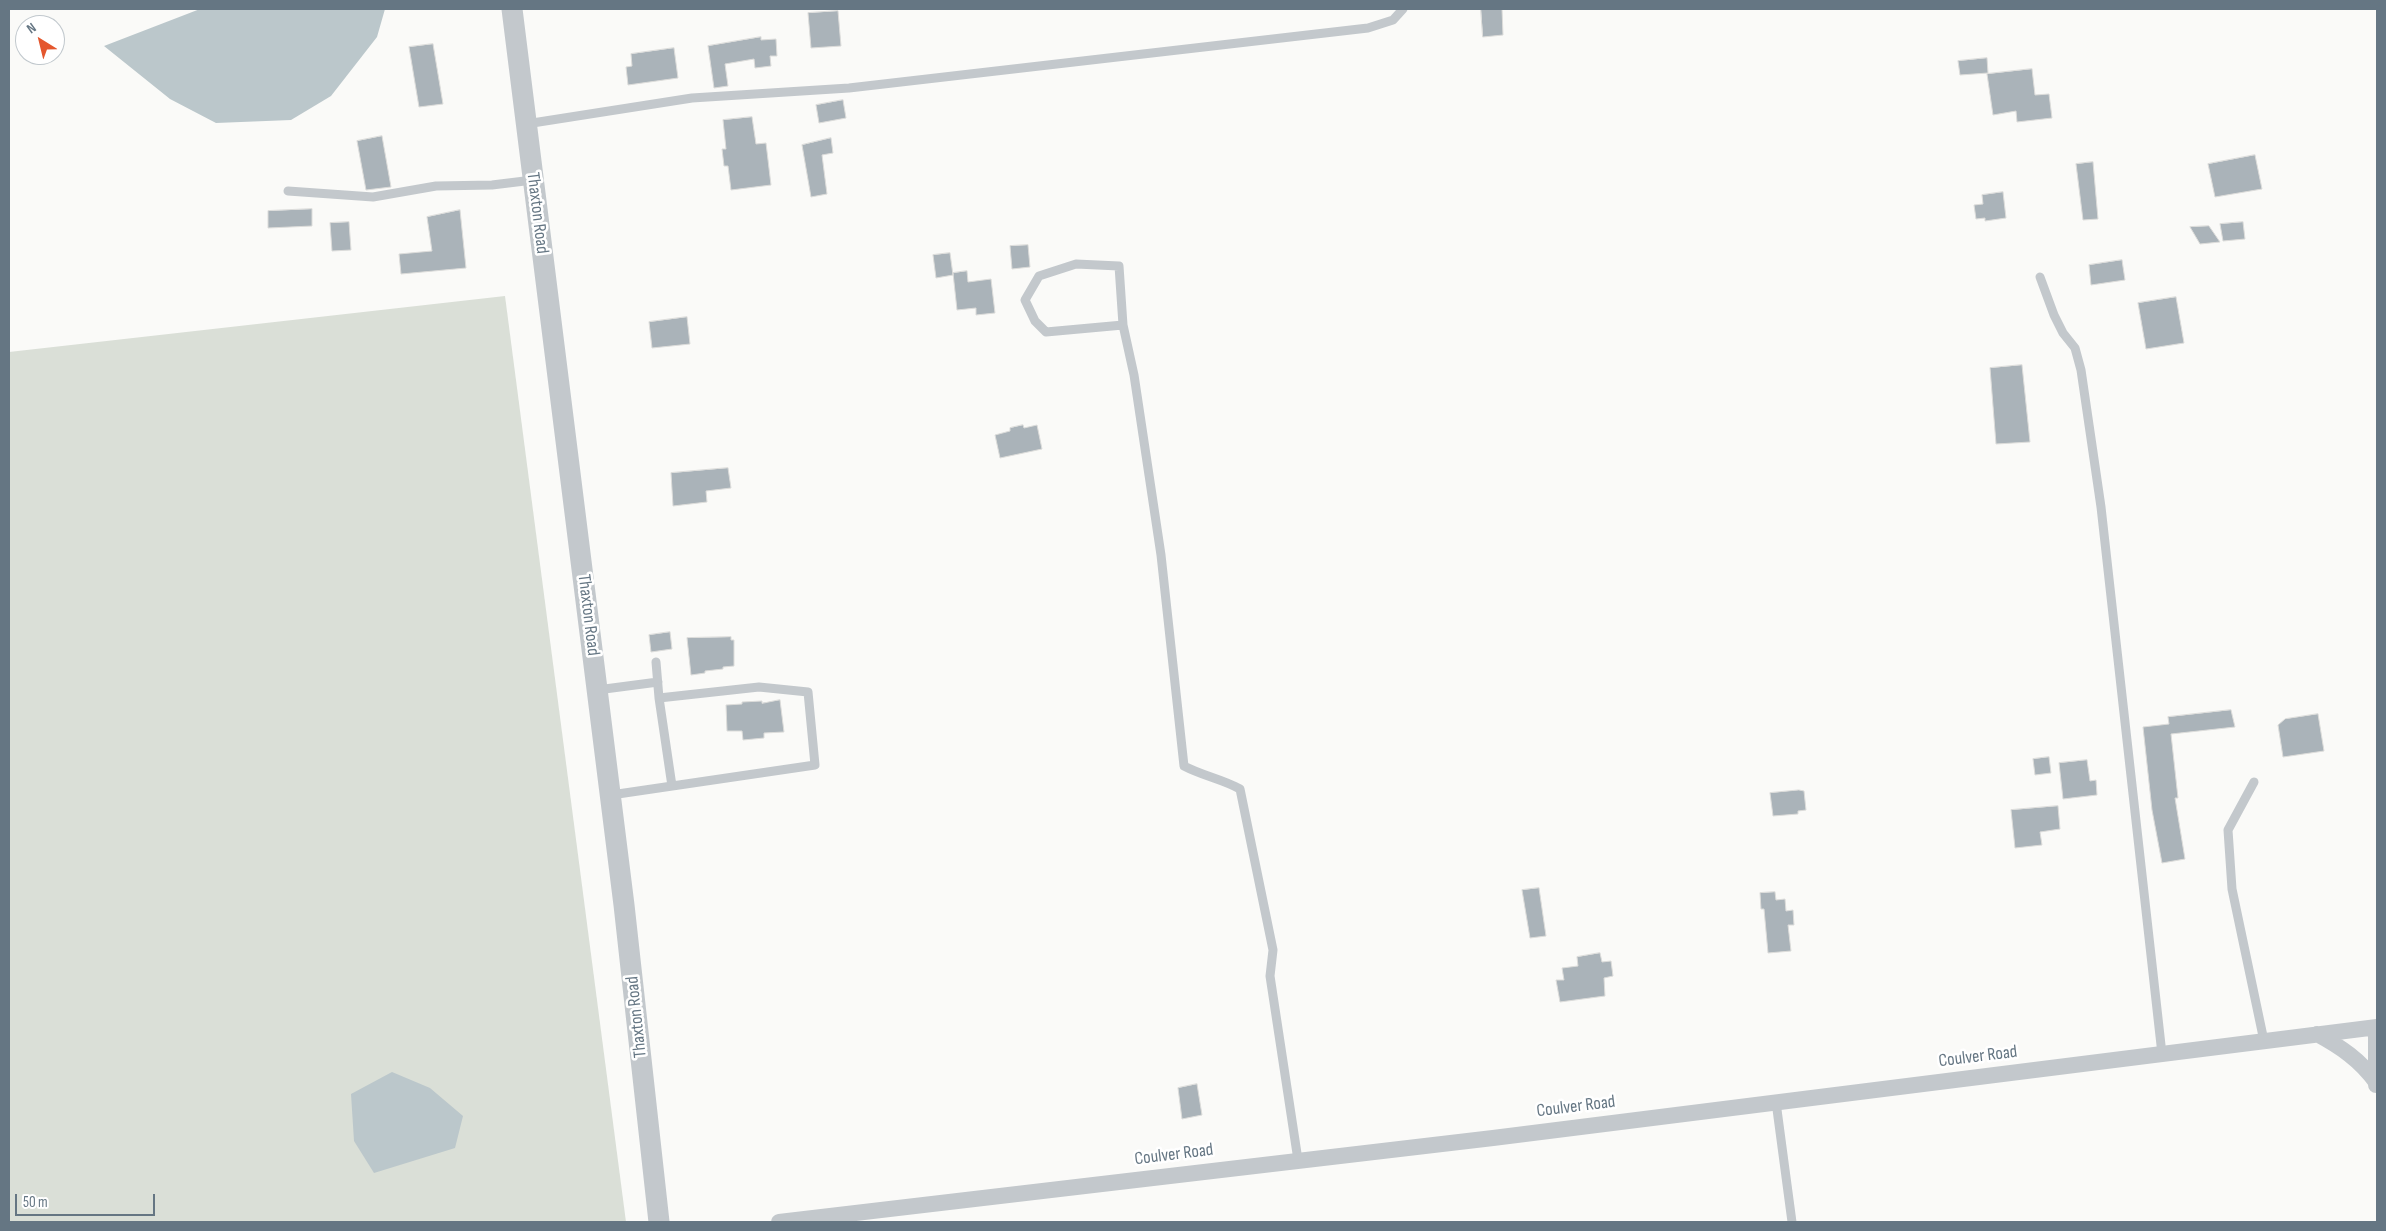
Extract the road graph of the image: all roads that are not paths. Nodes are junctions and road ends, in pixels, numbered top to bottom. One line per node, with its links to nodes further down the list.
1 (512, 9): 3 (street, Thaxton Road)
2 (1403, 9): 3 (lane)
3 (526, 124): 4 (street, Thaxton Road)
4 (533, 180): 5 (lane); 10 (street, Thaxton Road)
5 (288, 190)
6 (2040, 277): 18 (lane)
7 (1123, 326): 7 (lane); 21 (lane)
8 (656, 662): 9 (lane)
9 (658, 682): 10 (lane); 11 (lane)
10 (597, 690): 14 (street, Thaxton Road)
11 (659, 698): 13 (lane); 13 (lane)
12 (2254, 782): 17 (lane)
13 (672, 786): 14 (lane)
14 (610, 795): 22 (street, Thaxton Road)
15 (2377, 1027): 16 (street, Coulver Road); 19 (street)
16 (2317, 1034): 17 (street, Coulver Road); 19 (street)
17 (2264, 1041): 18 (street, Coulver Road)
18 (2162, 1054): 20 (street, Coulver Road)
19 (2376, 1088)
20 (1776, 1102): 21 (street, Coulver Road); 24 (lane)
21 (1298, 1160): 23 (street, Coulver Road)
22 (660, 1222)
23 (780, 1222)
24 (1792, 1222)

